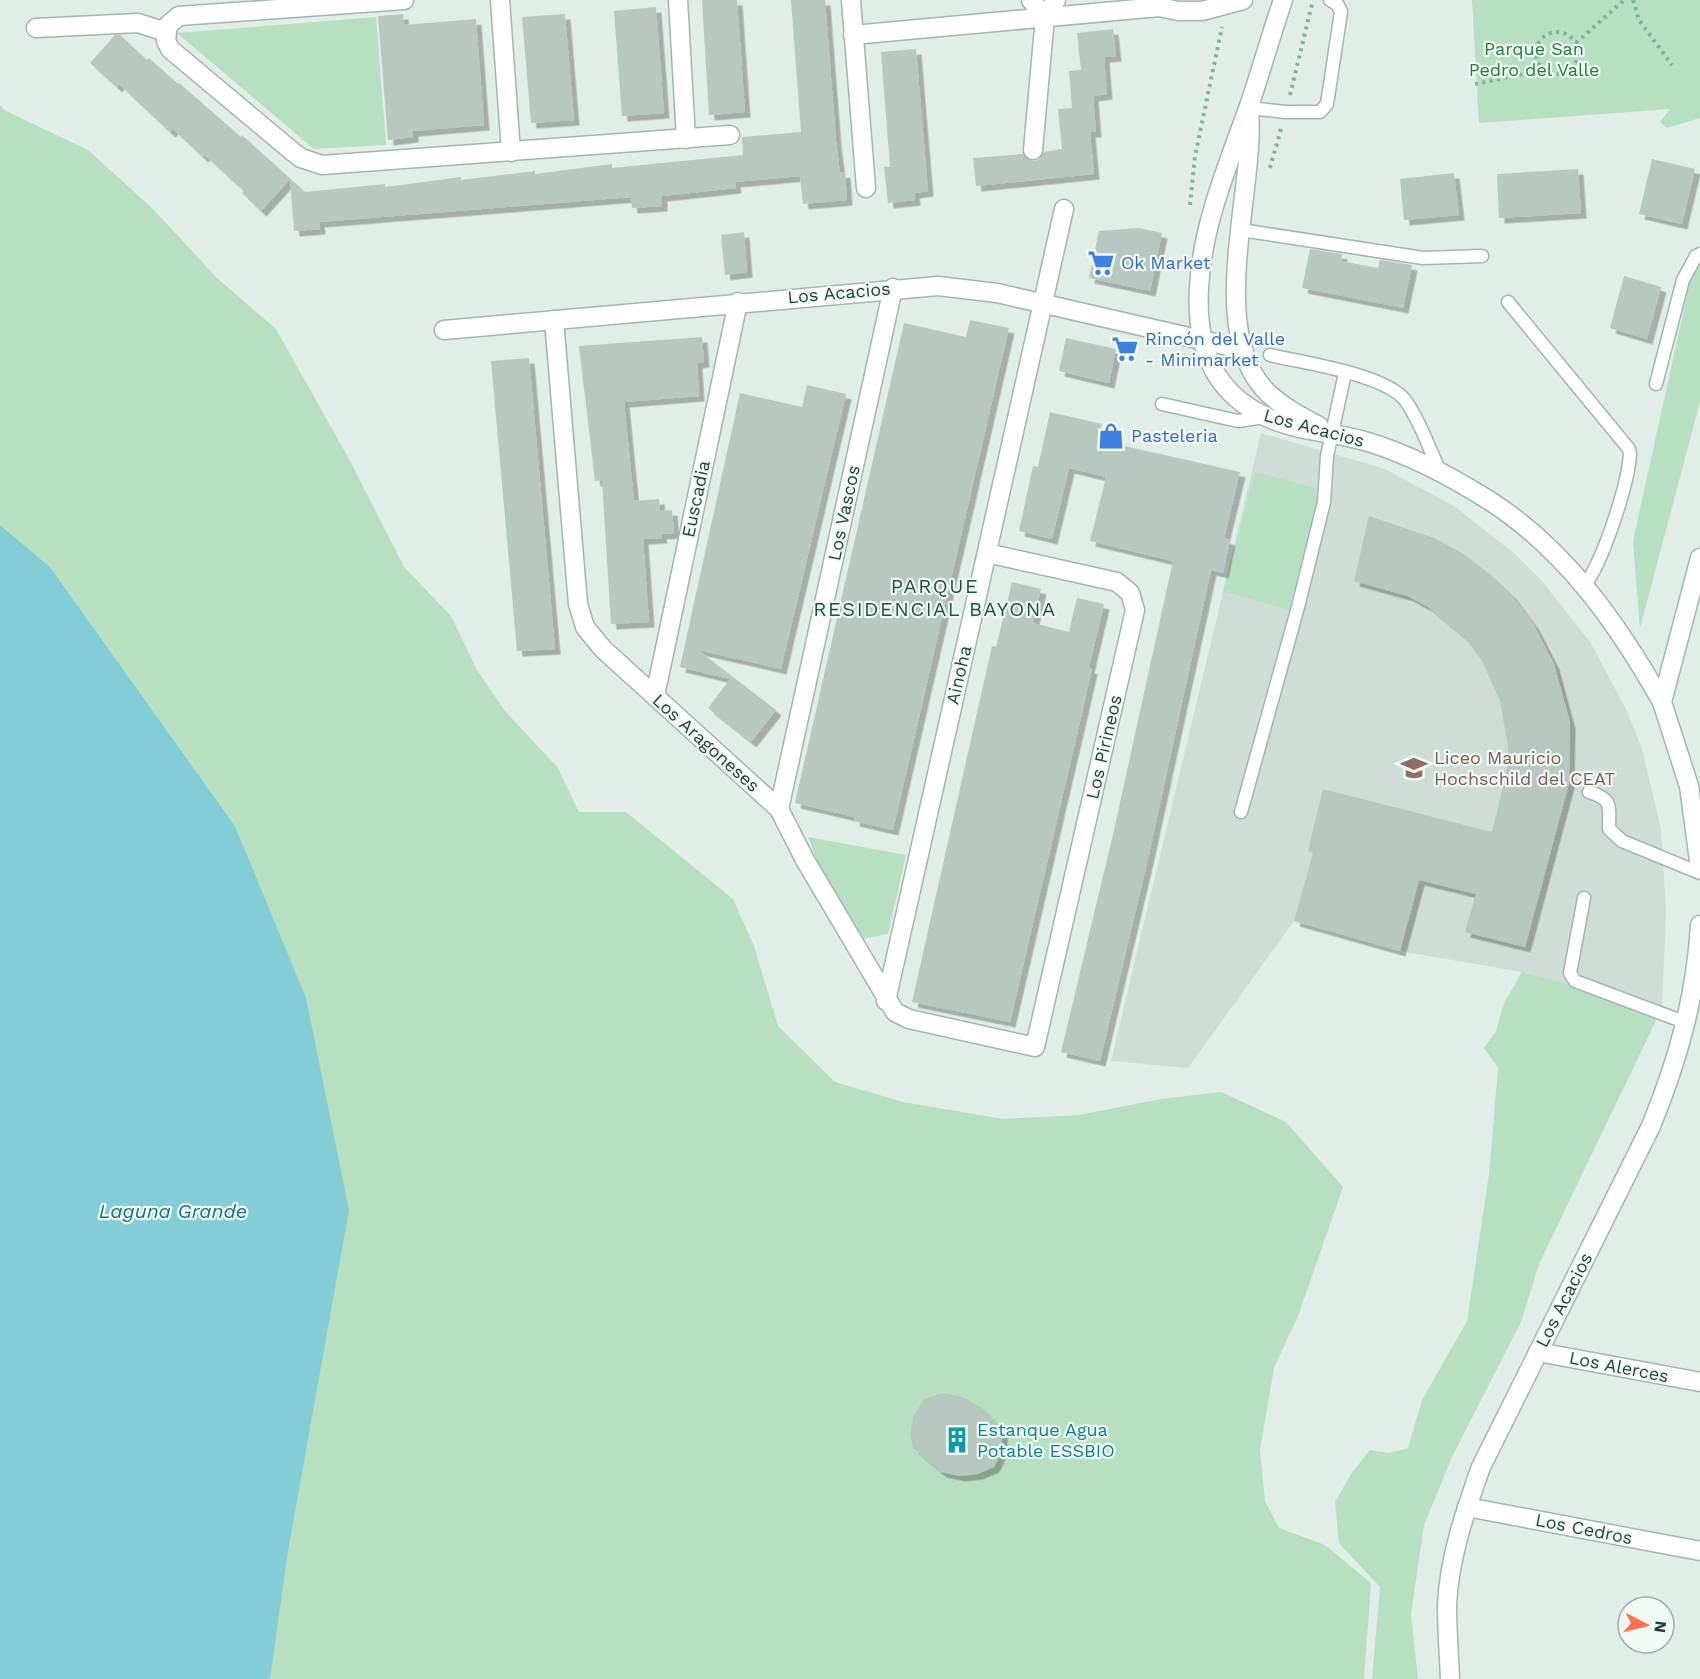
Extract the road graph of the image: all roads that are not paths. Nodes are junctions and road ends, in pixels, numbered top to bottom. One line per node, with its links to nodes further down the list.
1 (405, 0): 10 (street)
2 (500, 0): 20 (street)
3 (678, 0): 18 (street)
4 (851, 0): 15 (street)
5 (1031, 0): 12 (street)
6 (1056, 0): 12 (street)
7 (1283, 0): 16 (street)
8 (1330, 0): 16 (lane)
9 (1237, 1): 11 (street)
10 (341, 2): 14 (street)
11 (1165, 4): 12 (street)
12 (1045, 18): 15 (street); 19 (street)
13 (36, 28): 14 (street)
14 (166, 32): 20 (street)
15 (853, 35): 21 (street)
16 (1249, 108): 23 (street); 24 (street)
17 (730, 135): 18 (street)
18 (686, 139): 20 (street)
19 (1033, 150)
20 (511, 152)
21 (866, 188)
22 (1064, 208): 30 (street, Ainoha)
23 (1241, 236): 24 (street); 26 (lane); 34 (street)
24 (1207, 240): 33 (street)
25 (1700, 254): 37 (lane)
26 (1482, 256)
27 (893, 288): 28 (street, Los Acacios); 30 (street, Los Acacios); 48 (street, Los Vascos)
28 (738, 302): 31 (street, Los Acacios); 45 (street, Euscadia)
29 (1508, 302): 44 (lane)
30 (1043, 304): 33 (street, Los Acacios); 42 (street, Ainoha)
31 (554, 320): 32 (street, Los Acacios); 45 (street, Los Aragoneses)
32 (444, 330)
33 (1203, 341): 34 (street); 39 (street, Los Acacios)
34 (1241, 350): 40 (street)
35 (1270, 355): 36 (lane)
36 (1345, 373): 40 (lane); 41 (lane)
37 (1656, 384)
38 (1162, 404): 39 (lane)
39 (1264, 417): 40 (street, Los Acacios)
40 (1332, 432): 41 (street, Los Acacios); 49 (lane)
41 (1440, 472): 44 (street, Los Acacios)
42 (987, 553): 54 (street, Ainoha); 56 (street, Los Pirineos)
43 (1699, 564): 46 (street)
44 (1584, 586): 46 (street, Los Acacios)
45 (655, 696): 48 (street, Los Aragoneses)
46 (1662, 702): 50 (street, Los Acacios)
47 (1589, 792): 51 (lane)
48 (779, 809): 54 (street, Los Aragoneses)
49 (1241, 812)
50 (1700, 868)
51 (1700, 873)
52 (1584, 898): 55 (lane)
53 (1700, 925): 55 (street, Los Acacios)
54 (886, 1001): 56 (street, Los Aragoneses)
55 (1694, 1024): 57 (street, Los Acacios)
56 (1035, 1047)
57 (1538, 1352): 58 (street, Los Alerces); 59 (street, Los Acacios)
58 (1700, 1382)
59 (1467, 1507): 60 (street, Los Cedros); 61 (street, Los Acacios)
60 (1700, 1551)
61 (1450, 1679)

